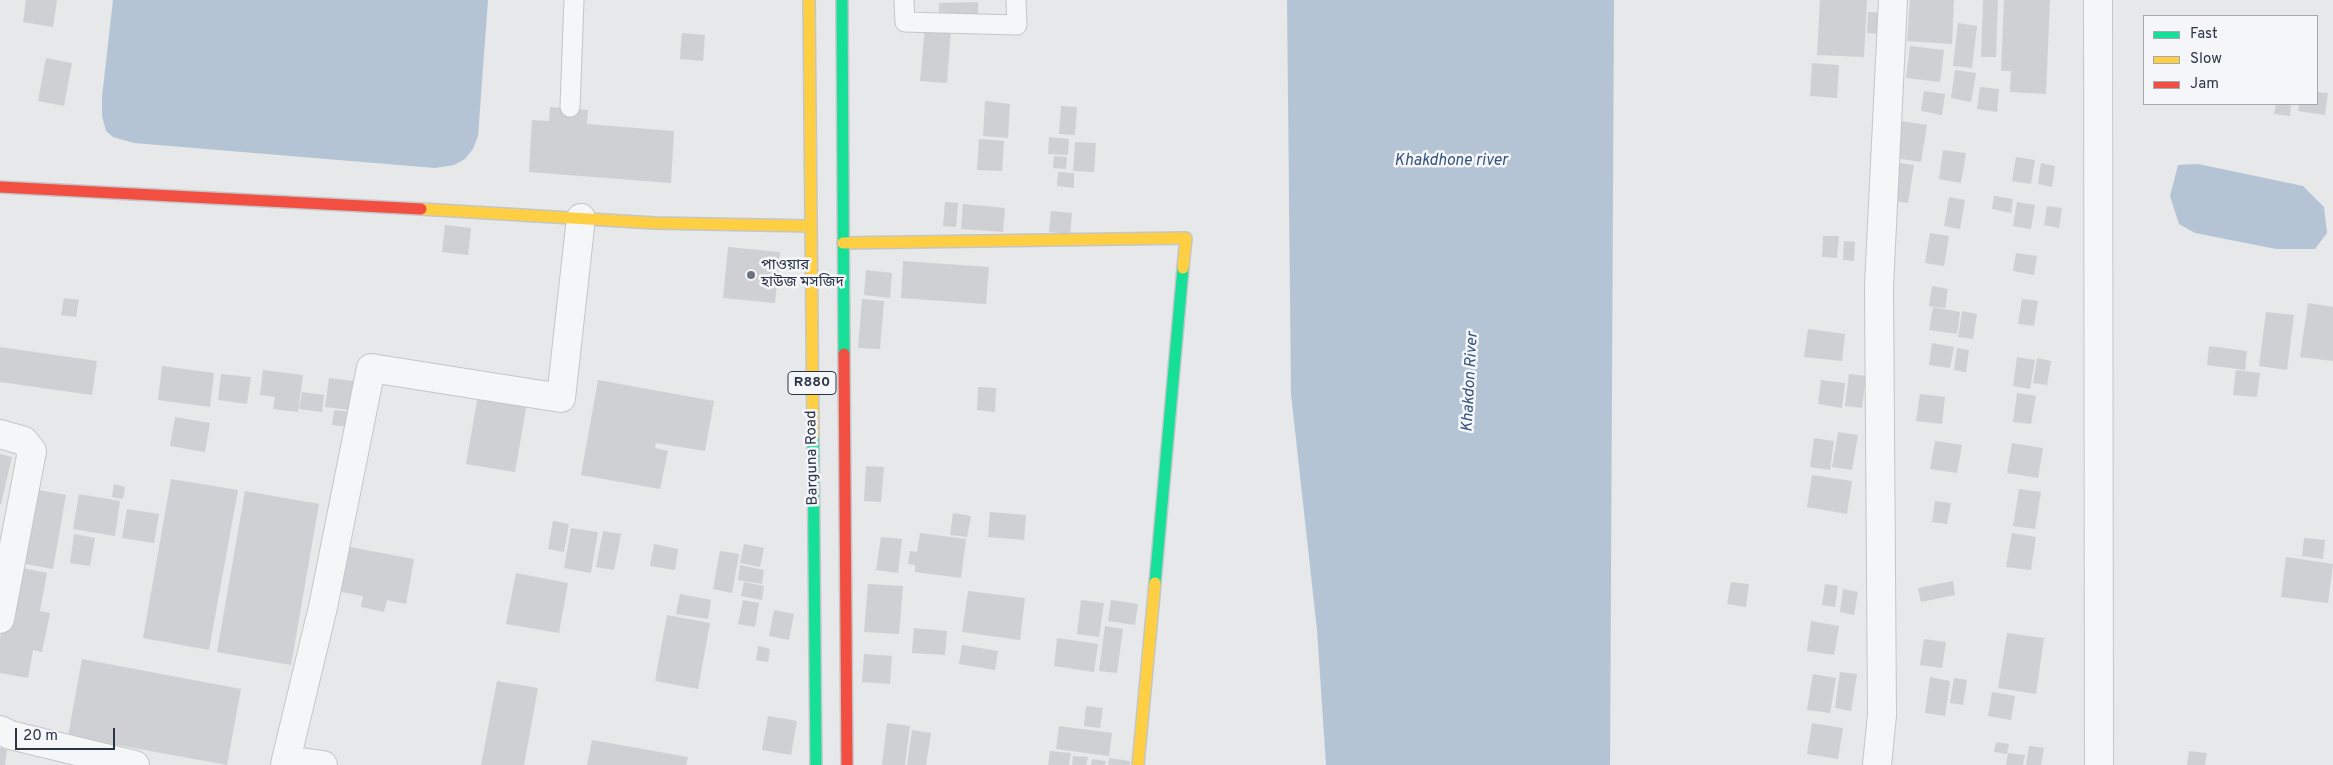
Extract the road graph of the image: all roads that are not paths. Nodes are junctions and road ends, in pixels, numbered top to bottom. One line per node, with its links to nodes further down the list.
1 (574, 0): 8 (lane)
2 (809, 0): 11 (street, Barguna Road / R880)
3 (842, 0): 12 (street, R880)
4 (904, 0): 5 (lane)
5 (1016, 0)
6 (1893, 0): 22 (street)
7 (2098, 0): 23 (street)
8 (570, 107)
9 (0, 187): 10 (street)
10 (581, 218): 11 (street); 16 (street)
11 (811, 226): 19 (street, Barguna Road / R880)
12 (843, 243): 20 (street, R880); 21 (street)
13 (0, 434): 14 (street)
14 (0, 620)
15 (0, 730): 17 (street)
16 (286, 763): 18 (street)
17 (135, 765)
18 (323, 765)
19 (816, 765)
20 (847, 765)
21 (1138, 765)
22 (1878, 765)
23 (2099, 765)

